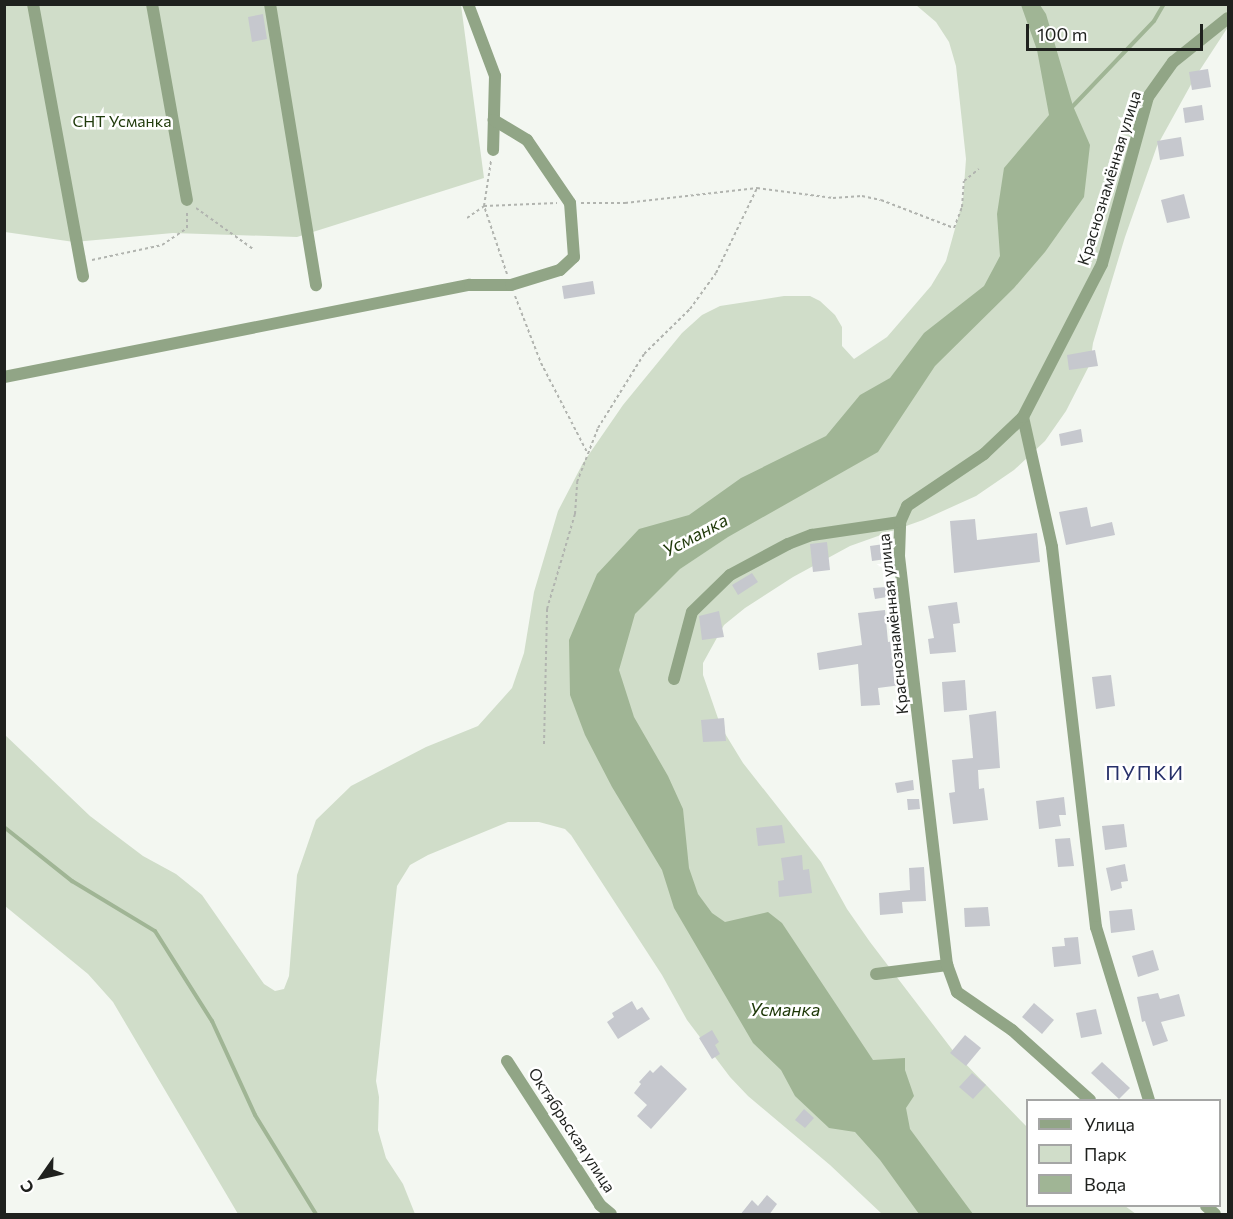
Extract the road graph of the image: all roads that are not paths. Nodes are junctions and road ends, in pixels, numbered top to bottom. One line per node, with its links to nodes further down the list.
1 (33, 4): 9 (street)
2 (152, 4): 8 (street)
3 (270, 4): 10 (street)
4 (468, 4): 6 (street)
5 (1228, 18): 12 (street, Краснознамённая улица)
6 (494, 120): 7 (street); 11 (street)
7 (493, 150)
8 (187, 200)
9 (83, 276)
10 (316, 285)
11 (4, 377)
12 (1023, 417): 13 (street, Краснознамённая улица); 19 (street)
13 (900, 522): 14 (street); 15 (street, Краснознамённая улица)
14 (674, 679)
15 (947, 965): 16 (street); 18 (street, Краснознамённая улица)
16 (876, 974)
17 (507, 1061): 20 (street, Октябрьская улица)
18 (1088, 1099)
19 (1148, 1099)
20 (611, 1215)

